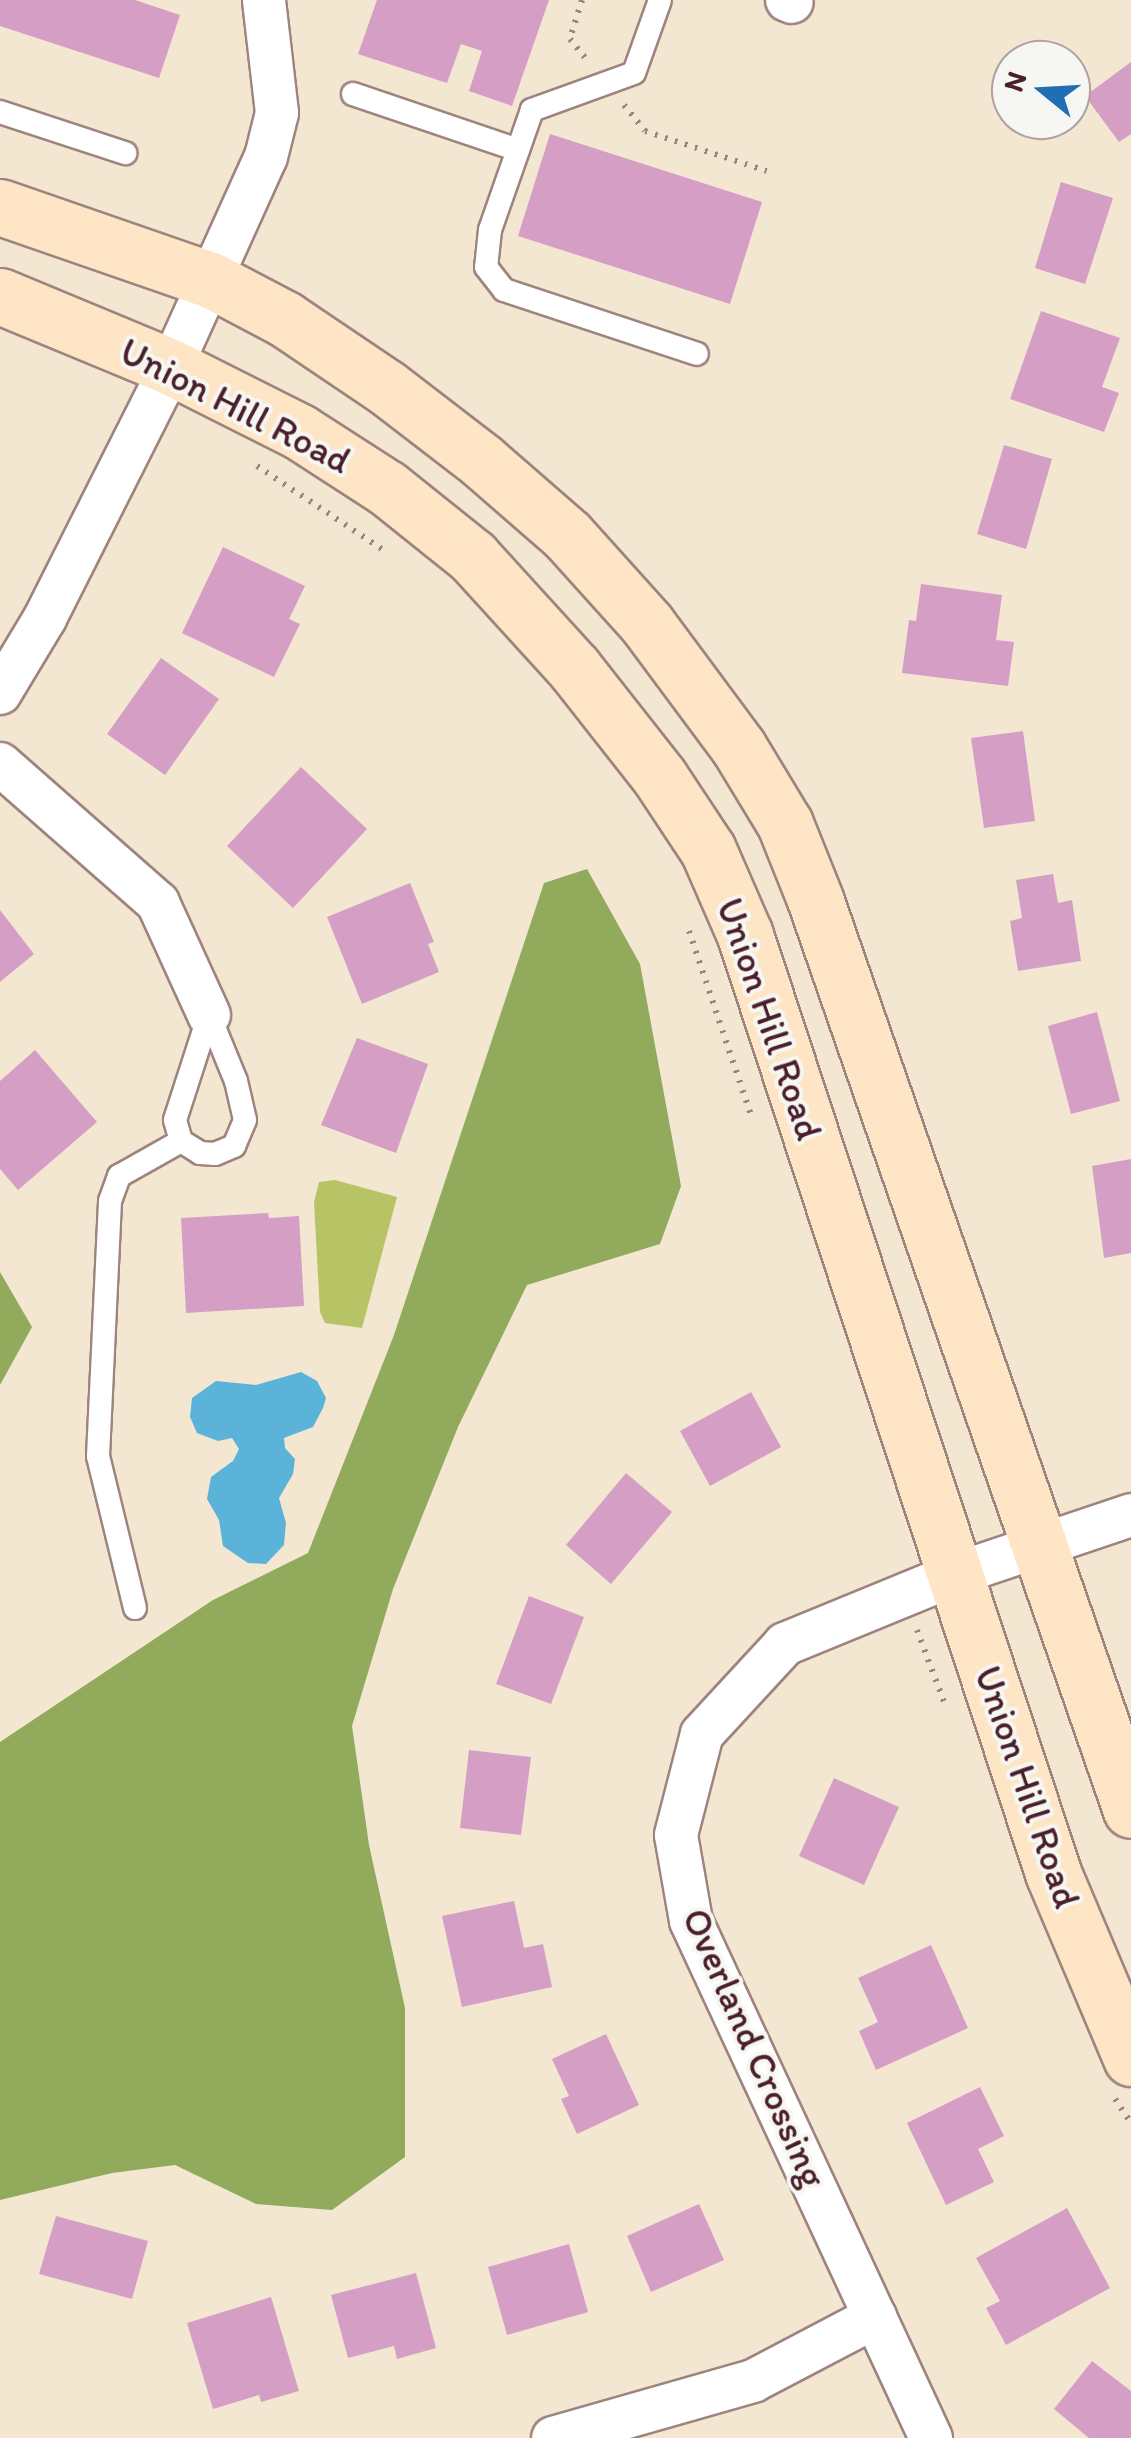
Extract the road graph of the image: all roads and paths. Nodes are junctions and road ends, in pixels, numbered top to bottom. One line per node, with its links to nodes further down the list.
1 (264, 0): 11 (street)
2 (582, 0): 4 (path)
3 (660, 0): 4 (lane)
4 (608, 85): 7 (lane); 9 (path)
5 (353, 94): 7 (lane)
6 (0, 112): 8 (lane)
7 (518, 150): 13 (lane)
8 (125, 152)
9 (767, 171)
10 (0, 207): 11 (street)
11 (211, 280): 14 (street); 24 (street)
12 (0, 296): 14 (street, Union Hill Road)
13 (697, 354)
14 (171, 366): 17 (street); 25 (street, Union Hill Road)
15 (244, 458): 16 (path)
16 (392, 555)
17 (0, 693)
18 (0, 764): 20 (street)
19 (684, 917): 21 (path)
20 (209, 1016): 22 (lane); 22 (lane)
21 (754, 1122)
22 (182, 1141): 26 (lane)
23 (1131, 1515): 24 (street, Overland Crossing)
24 (1040, 1547): 25 (street, Overland Crossing); 28 (street)
25 (930, 1584): 27 (path); 29 (street, Union Hill Road); 31 (street, Overland Crossing)
26 (136, 1608)
27 (953, 1723)
28 (1131, 1810)
29 (1120, 2074): 30 (path)
30 (1131, 2123)
31 (875, 2317): 32 (street); 33 (street, Overland Crossing)
32 (553, 2438)
33 (931, 2438)

